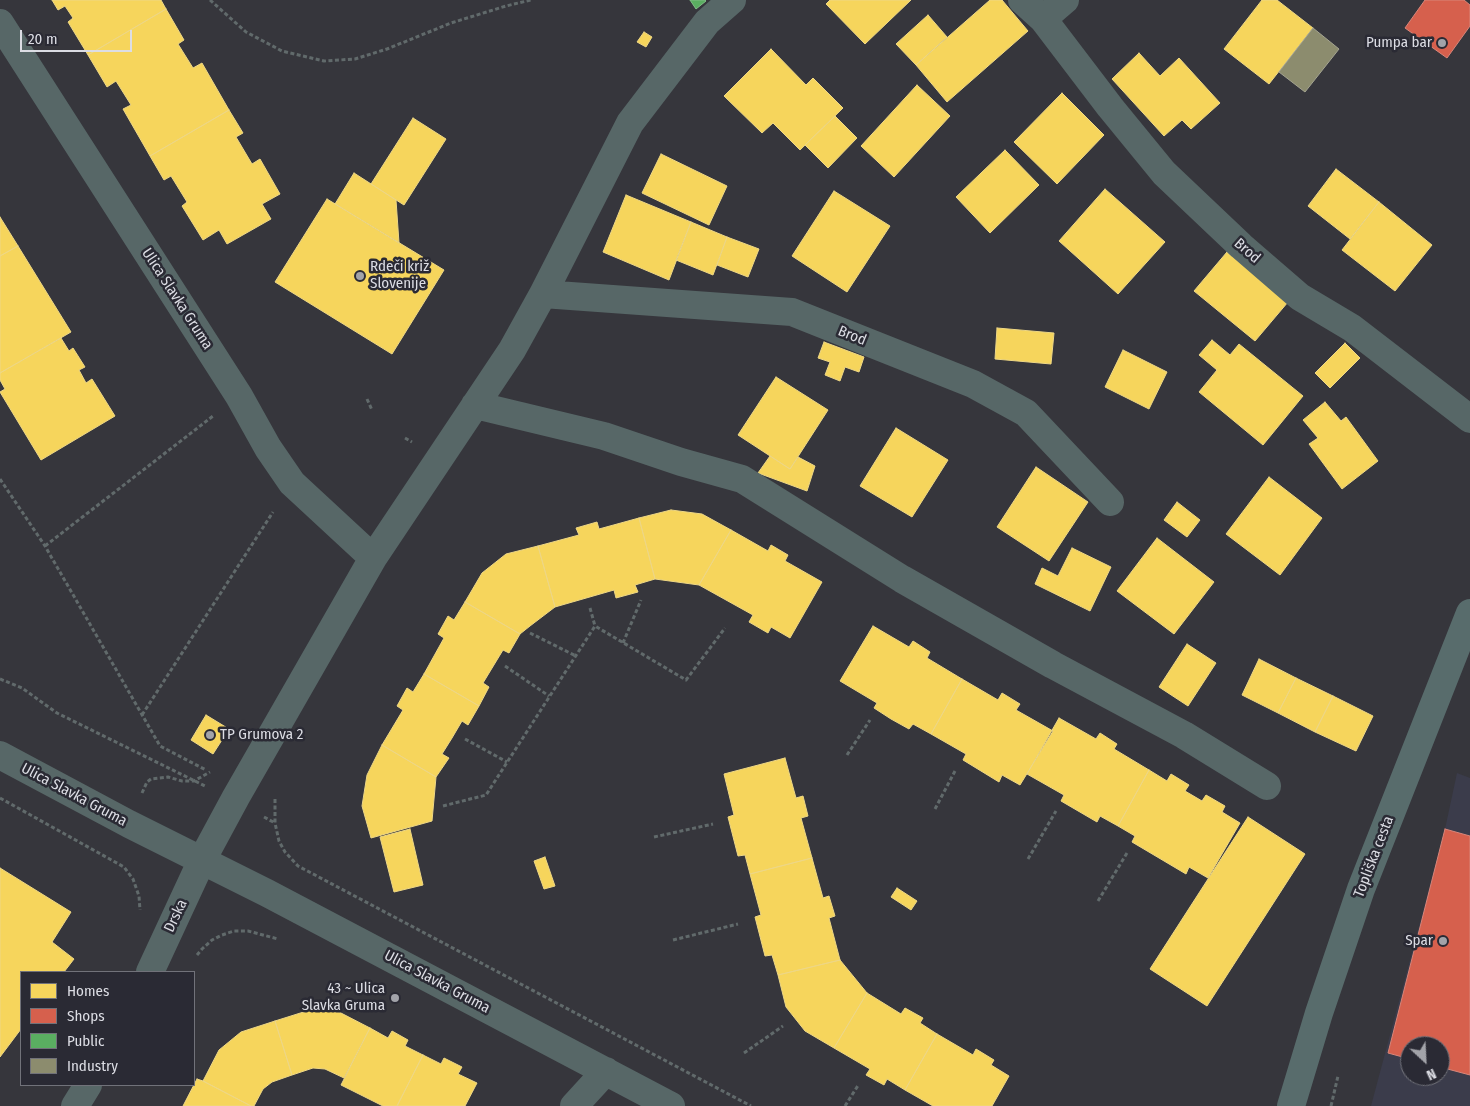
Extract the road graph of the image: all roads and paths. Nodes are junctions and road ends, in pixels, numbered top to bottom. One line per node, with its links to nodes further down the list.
1 (210, 0): 2 (path)
2 (531, 0)
3 (732, 0): 8 (street)
4 (1022, 0): 6 (street, Brod)
5 (1065, 0): 6 (street)
6 (1043, 19): 13 (street, Brod)
7 (0, 23): 9 (street, Ulica Slavka Gruma)
8 (543, 294): 11 (street); 16 (street, Brod)
9 (239, 396): 15 (street, Ulica Slavka Gruma); 17 (path)
10 (367, 400): 12 (path)
11 (475, 406): 18 (street); 41 (street)
12 (372, 410)
13 (1470, 419)
14 (0, 479): 17 (path)
15 (292, 484): 18 (street, Ulica Slavka Gruma); 30 (path)
16 (1110, 502)
17 (45, 546): 30 (path)
18 (374, 558): 51 (street)
19 (642, 600): 25 (path)
20 (590, 608): 22 (path)
21 (1470, 613): 69 (main road, Topliška cesta)
22 (595, 626): 25 (path); 26 (path)
23 (724, 628): 25 (path)
24 (530, 633): 26 (path)
25 (623, 643)
26 (576, 656): 29 (path)
27 (505, 666): 29 (path)
28 (0, 679): 39 (path)
29 (549, 696): 35 (path)
30 (142, 715): 36 (path)
31 (870, 720): 34 (path)
32 (465, 740): 35 (path)
33 (0, 755): 51 (street, Ulica Slavka Gruma)
34 (847, 755)
35 (507, 762): 44 (path)
36 (206, 770)
37 (212, 770): 39 (path)
38 (955, 771): 45 (path)
39 (194, 781): 40 (path)
40 (147, 782)
41 (1267, 786)
42 (275, 797): 67 (path)
43 (0, 798): 53 (path)
44 (443, 806)
45 (935, 808)
46 (1056, 811): 50 (path)
47 (713, 824): 48 (path)
48 (654, 837)
49 (1127, 853): 52 (path)
50 (1028, 859)
51 (202, 860): 58 (street, Drska); 61 (street, Ulica Slavka Gruma)
52 (1098, 901)
53 (141, 911)
54 (738, 924): 56 (path)
55 (278, 939): 57 (path)
56 (673, 940)
57 (194, 960)
58 (150, 971)
59 (783, 1026): 60 (path)
60 (744, 1054)
61 (606, 1071): 65 (street); 66 (street, Ulica Slavka Gruma)
62 (859, 1084): 68 (path)
63 (87, 1086): 64 (street)
64 (75, 1106)
65 (574, 1106)
66 (671, 1106)
67 (751, 1106)
68 (845, 1106)
69 (1291, 1106)

